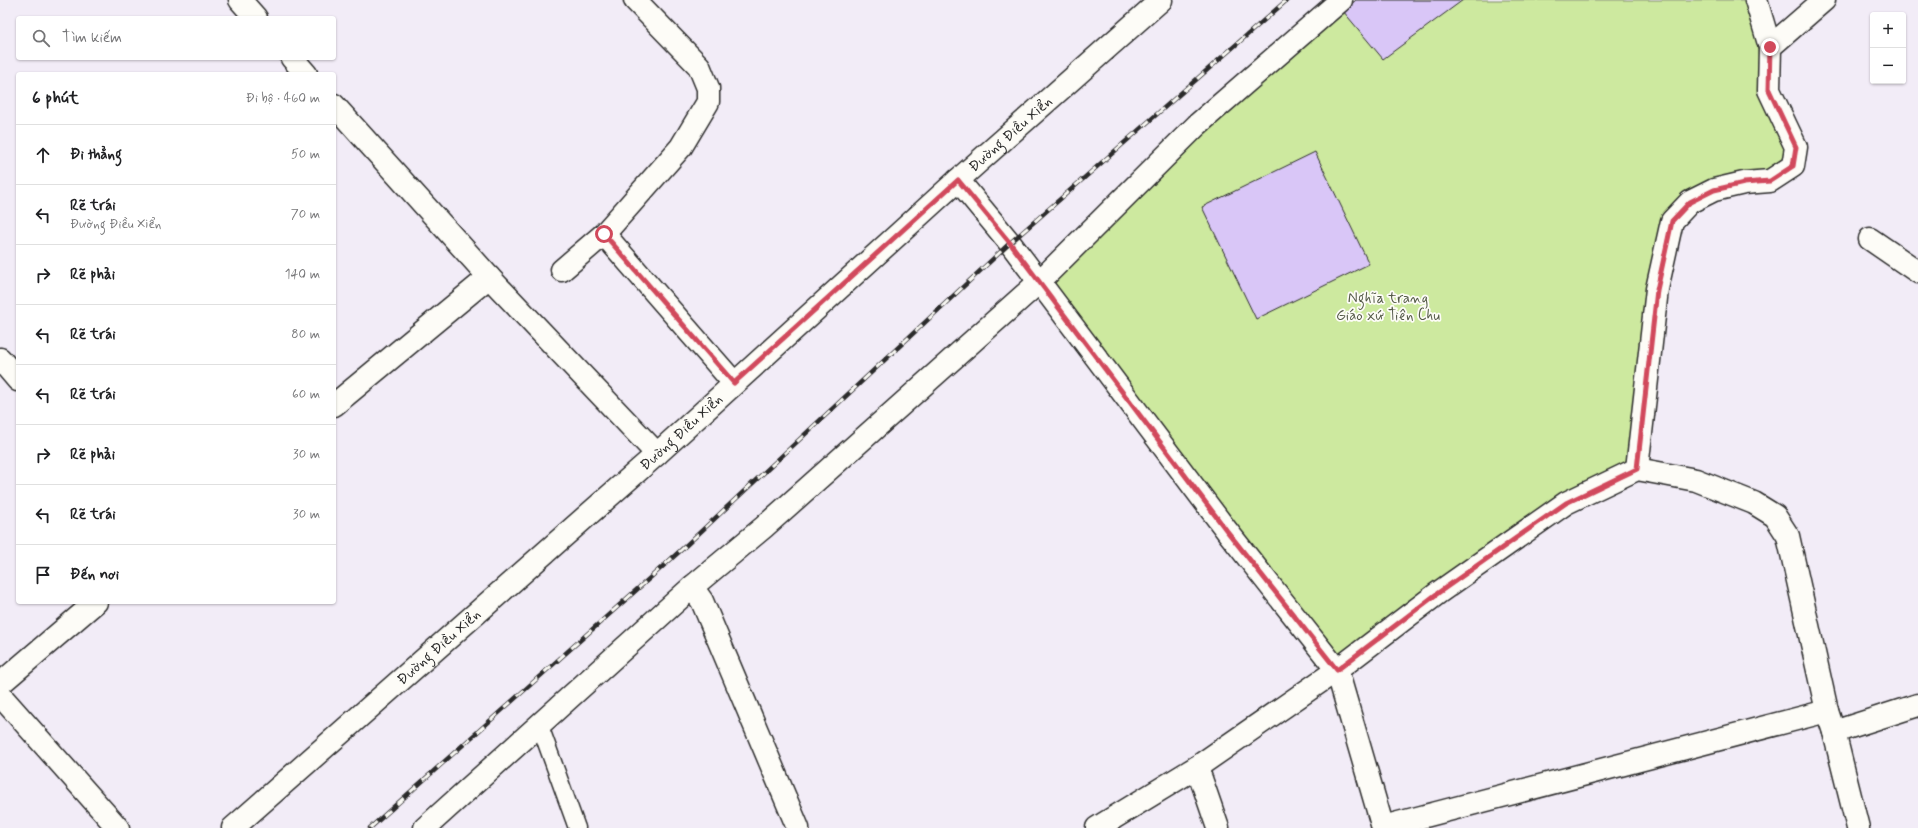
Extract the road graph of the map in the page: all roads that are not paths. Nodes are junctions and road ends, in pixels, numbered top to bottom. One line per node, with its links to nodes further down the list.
1 (240, 0): 7 (street)
2 (635, 0): 13 (street)
3 (1341, 0): 18 (street)
4 (1756, 0): 8 (street)
5 (1824, 0): 8 (street)
6 (1151, 3): 12 (street, Đường Điều Xiển)
7 (254, 16)
8 (1770, 47): 24 (street)
9 (294, 60): 10 (street)
10 (304, 72)
11 (336, 107): 17 (street)
12 (958, 180): 18 (street); 21 (street, Đường Điều Xiển)
13 (604, 234): 15 (street); 21 (street)
14 (1870, 239): 16 (street)
15 (562, 270)
16 (1918, 272)
17 (489, 277): 22 (street); 23 (street)
18 (1039, 282): 25 (street); 27 (street)
19 (0, 359): 20 (street)
20 (16, 378)
21 (734, 383): 23 (street, Đường Điều Xiển)
22 (336, 403)
23 (657, 454): 36 (street, Đường Điều Xiển)
24 (1637, 469): 27 (street); 31 (street)
25 (692, 587): 32 (street); 39 (street)
26 (94, 604): 28 (street)
27 (1337, 670): 34 (street); 42 (street)
28 (0, 684)
29 (0, 695): 35 (street)
30 (1918, 705): 33 (street)
31 (1827, 711): 33 (street); 42 (street)
32 (540, 726): 37 (street); 38 (lane)
33 (1834, 732): 43 (street)
34 (1196, 767): 40 (street); 41 (street)
35 (118, 828)
36 (233, 828)
37 (425, 828)
38 (577, 828)
39 (798, 828)
40 (1097, 828)
41 (1218, 828)
42 (1383, 828)
43 (1858, 828)

